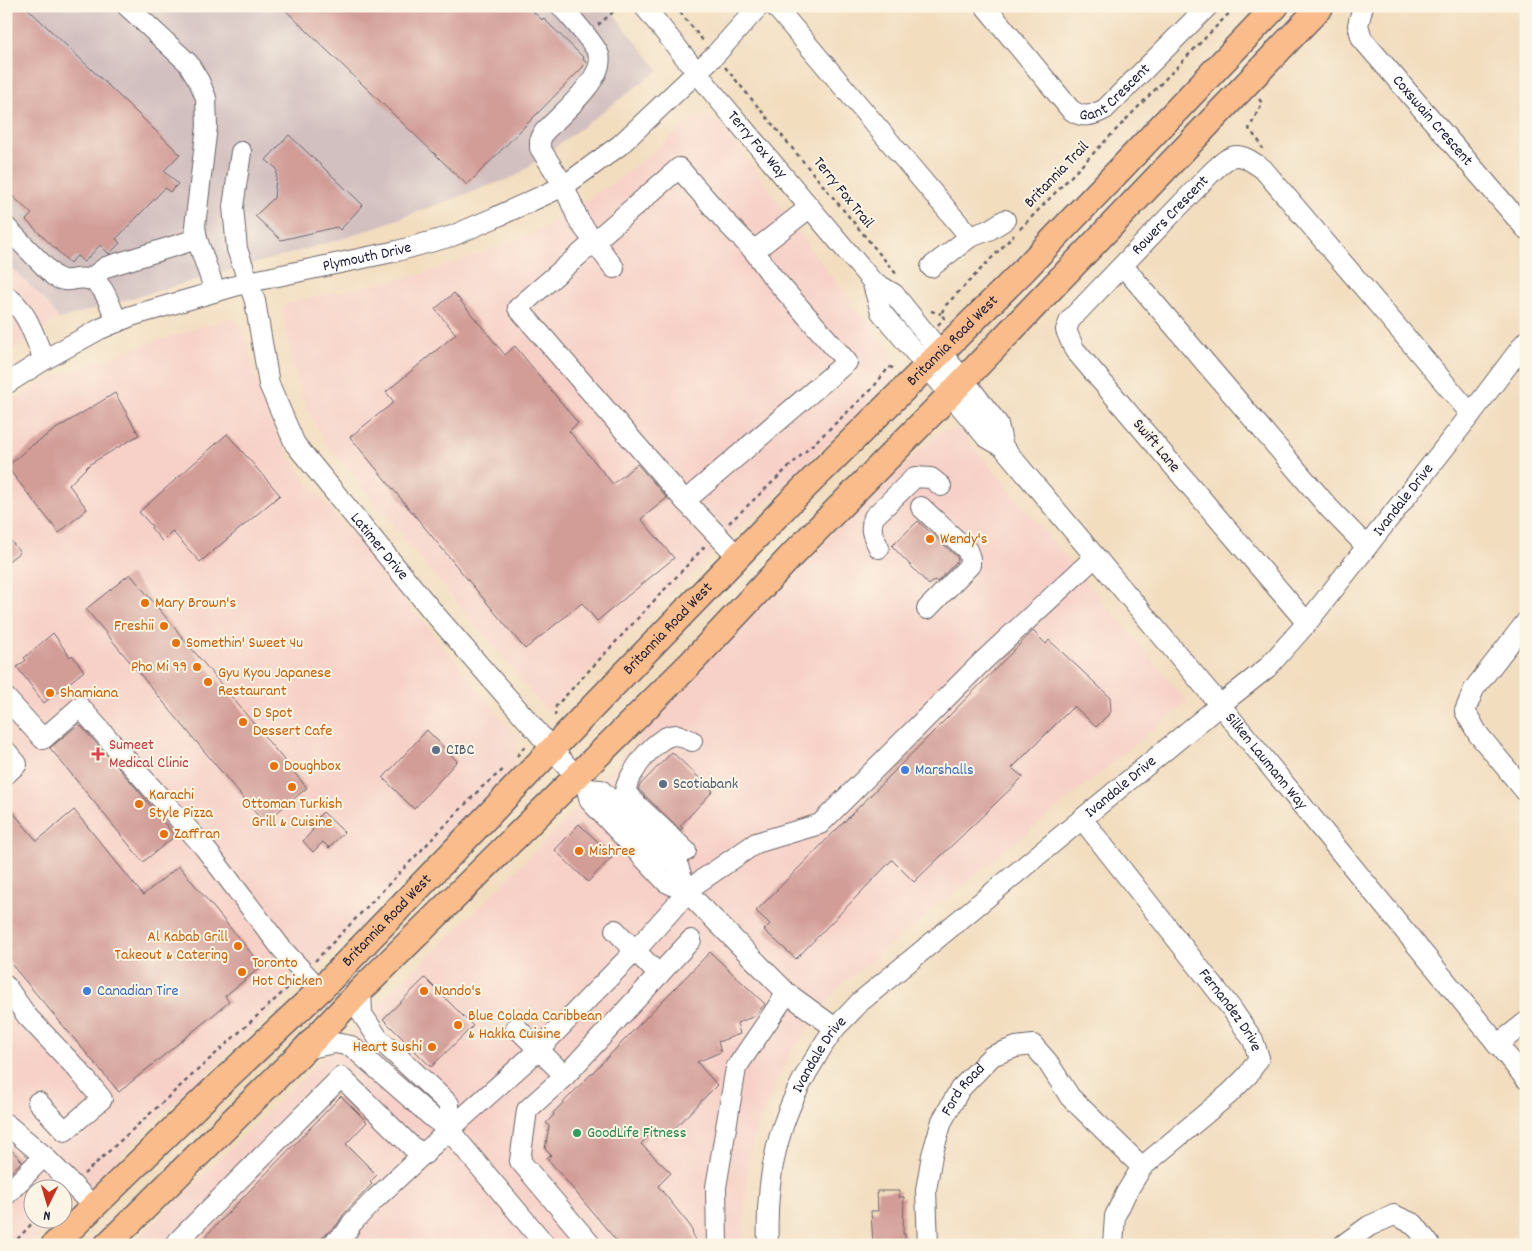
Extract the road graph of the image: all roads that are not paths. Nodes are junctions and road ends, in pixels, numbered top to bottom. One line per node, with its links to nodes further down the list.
1 (127, 6): 19 (street)
2 (561, 6): 13 (street)
3 (644, 6): 11 (street, Terry Fox Way)
4 (759, 6): 11 (street, Plymouth Drive)
5 (775, 6): 18 (street)
6 (985, 6): 7 (street, Gant Crescent)
7 (1208, 6)
8 (1276, 6): 31 (main road, Britannia Road West)
9 (1321, 6): 34 (main road, Britannia Road West)
10 (1363, 6): 17 (street, Coxswain Crescent)
11 (697, 72): 13 (street, Plymouth Drive); 14 (street, Terry Fox Way)
12 (241, 152): 26 (street, Latimer Drive)
13 (564, 186): 20 (street); 26 (street, Plymouth Drive)
14 (809, 208): 21 (street); 31 (street, Terry Fox Way)
15 (1006, 220): 18 (street)
16 (6, 227): 25 (street)
17 (1526, 229)
18 (970, 237): 22 (street)
19 (197, 238): 25 (street); 27 (street)
20 (594, 242): 21 (street); 24 (street); 37 (street)
21 (754, 251): 37 (street)
22 (931, 266)
23 (1122, 266): 35 (street, Rowers Crescent); 39 (street, Rowers Crescent); 45 (street, Swift Lane)
24 (614, 268)
25 (90, 279): 29 (street)
26 (249, 282): 27 (street, Plymouth Drive); 49 (street, Latimer Drive)
27 (215, 291): 29 (street, Plymouth Drive)
28 (6, 296): 32 (street)
29 (116, 322): 32 (street, Plymouth Drive)
30 (1526, 341): 35 (street, Ivandale Drive)
31 (934, 359): 34 (street, Terry Fox Way); 41 (main road, Britannia Road West)
32 (44, 360): 33 (street, Plymouth Drive)
33 (6, 384)
34 (958, 387): 42 (street, Silken Laumann Way); 52 (main road, Britannia Road West)
35 (1471, 414): 39 (street, Ivandale Drive)
36 (941, 486): 40 (street)
37 (685, 501): 41 (street)
38 (921, 507): 43 (street)
39 (1367, 547): 45 (street, Ivandale Drive)
40 (879, 548)
41 (738, 556): 49 (main road, Britannia Road West)
42 (1095, 557): 47 (street, Silken Laumann Way); 56 (street)
43 (927, 609)
44 (1526, 622): 53 (street)
45 (1307, 623): 47 (street, Ivandale Drive)
46 (6, 698): 62 (street)
47 (1220, 705): 55 (street, Ivandale Drive); 68 (street, Silken Laumann Way)
48 (692, 741): 54 (street)
49 (552, 750): 52 (street, Latimer Drive); 62 (main road, Britannia Road West)
50 (6, 751): 51 (street)
51 (6, 774)
52 (581, 783): 56 (street); 63 (main road, Britannia Road West)
53 (1526, 792)
54 (646, 813): 54 (street)
55 (1082, 819): 67 (street, Ivandale Drive); 78 (street, Fernandez Drive)
56 (687, 892): 59 (street); 64 (street)
57 (615, 930): 59 (street)
58 (691, 940): 60 (street)
59 (635, 951): 60 (street); 70 (street)
60 (659, 975): 71 (street)
61 (6, 986): 73 (street)
62 (320, 990): 80 (main road, Britannia Road West)
63 (361, 990): 69 (main road, Britannia Road West); 75 (street)
64 (787, 993): 67 (street); 87 (street)
65 (1526, 1022): 68 (street)
66 (516, 1027): 70 (street)
67 (835, 1028): 88 (street, Ivandale Drive)
68 (1497, 1045): 72 (street, Silken Laumann Way)
69 (305, 1049): 75 (street); 83 (main road, Britannia Road West)
70 (538, 1050): 71 (street); 75 (street)
71 (565, 1076): 86 (street)
72 (1526, 1079)
73 (38, 1102)
74 (6, 1124): 77 (street)
75 (449, 1130): 76 (street); 81 (street)
76 (425, 1154): 84 (street); 85 (street)
77 (44, 1156): 79 (street); 80 (street)
78 (1142, 1167): 89 (street, Ford Road); 90 (street, Fernandez Drive)
79 (6, 1195)
80 (94, 1206): 82 (main road, Britannia Road West)
81 (543, 1242)
82 (54, 1245)
83 (107, 1245)
84 (174, 1245)
85 (331, 1245)
86 (590, 1245)
87 (717, 1245)
88 (768, 1245)
89 (928, 1245)
90 (1113, 1245)
91 (1343, 1245): 92 (street)
92 (1430, 1245)

